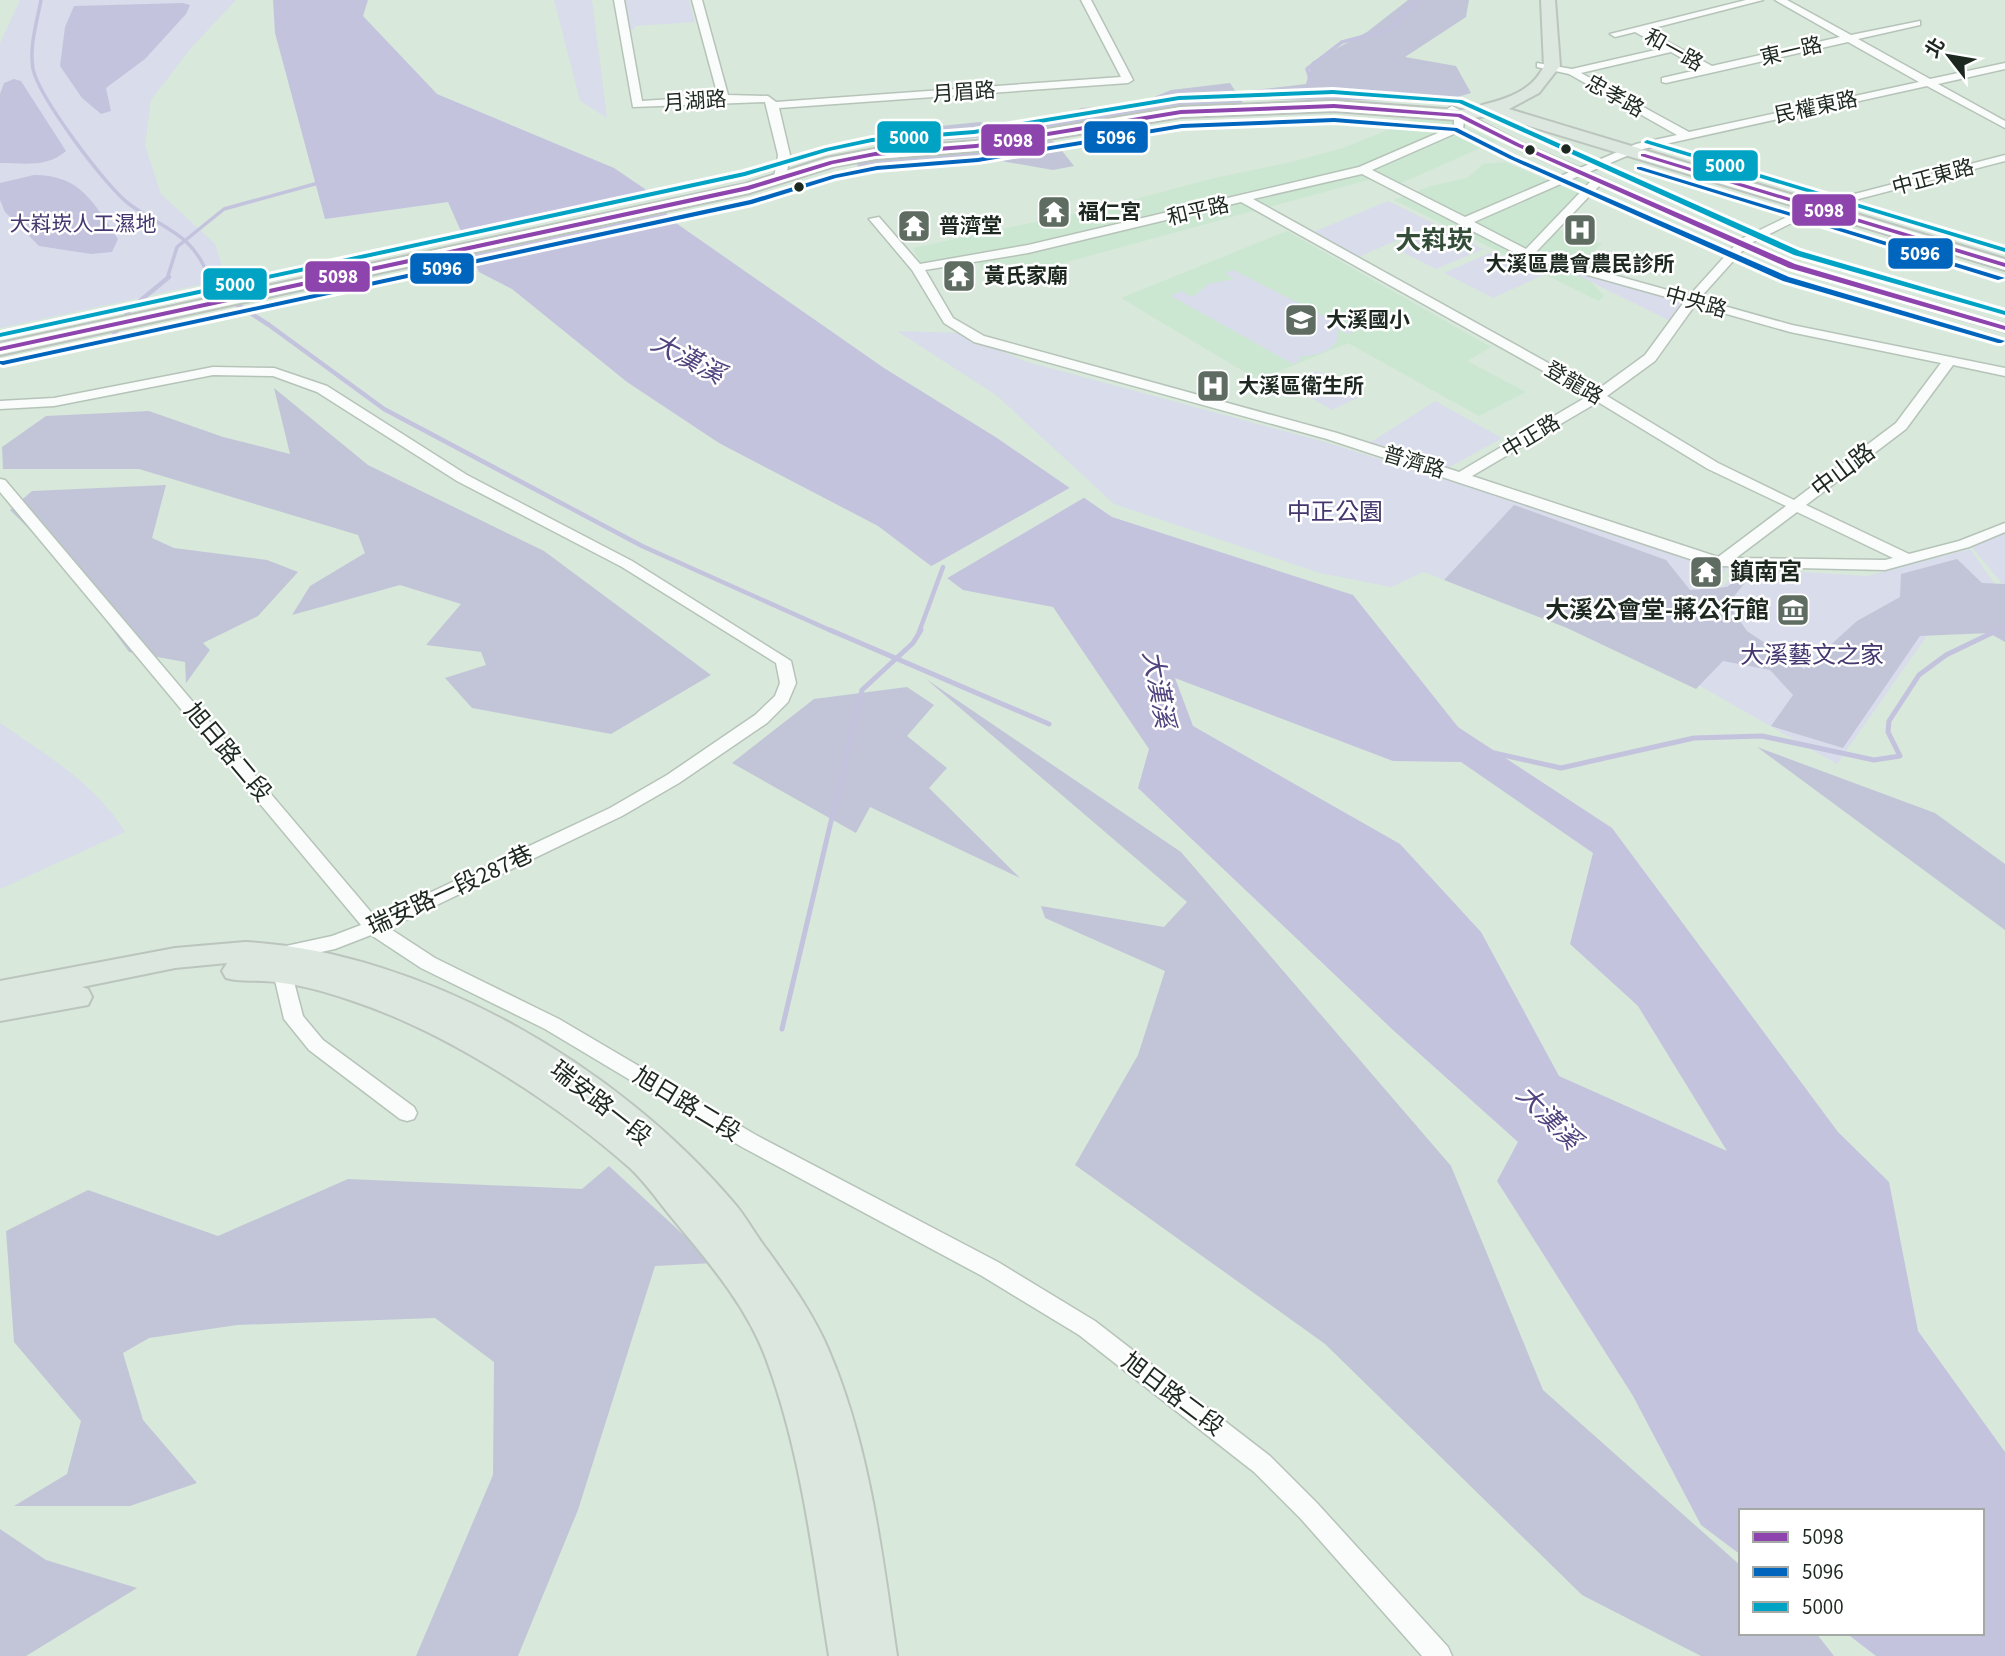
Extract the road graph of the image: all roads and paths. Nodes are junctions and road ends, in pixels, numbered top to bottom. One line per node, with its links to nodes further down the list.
1 (619, 0): 19 (street, 月湖路)
2 (697, 0): 19 (street)
3 (1086, 0): 20 (street, 月眉路)
4 (1538, 0): 13 (main road)
5 (1548, 0): 13 (main road)
6 (1758, 0): 9 (street)
7 (1780, 0): 11 (street)
8 (1917, 23): 11 (street, 東一路)
9 (1637, 29): 10 (street); 12 (street, 和一路)
10 (1615, 34)
11 (1850, 37): 15 (street, 東一路); 18 (street)
12 (1672, 48): 15 (street, 和一路); 16 (street)
13 (1547, 66): 16 (street, 忠孝路); 21 (main road)
14 (2004, 67): 18 (street, 民權東路)
15 (1711, 70): 17 (street, 東一路)
16 (1572, 72): 24 (street, 忠孝路)
17 (1666, 80)
18 (1923, 82): 23 (street); 24 (street, 民權東路)
19 (724, 99): 20 (street, 月湖路)
20 (773, 105): 29 (street)
21 (1489, 108): 22 (main road); 25 (main road)
22 (1456, 112): 27 (street, 和平路); 28 (street); 29 (main road)
23 (2005, 125)
24 (1686, 135): 25 (street, 民權東路)
25 (1628, 150): 28 (street, 民權東路); 33 (main road)
26 (2005, 158): 33 (street, 中正東路)
27 (1363, 170): 32 (street, 和平路); 35 (street, 中央路)
28 (1580, 171): 30 (street); 35 (street, 民權東路)
29 (782, 172): 31 (main road)
30 (1599, 180): 36 (street); 37 (street)
31 (747, 184): 42 (main road); 43 (main road)
32 (1245, 200): 39 (street, 和平路); 46 (street, 登龍路)
33 (1816, 207): 36 (street, 中正東路); 38 (main road)
34 (876, 219): 39 (street, 普濟路)
35 (1464, 222): 37 (street, 中央路)
36 (1744, 242): 40 (street, 中正路); 41 (street)
37 (1527, 254): 40 (street, 中央路)
38 (2005, 265)
39 (917, 268): 48 (street, 普濟路)
40 (1693, 301): 44 (street, 中央路); 46 (street, 中正路)
41 (2005, 328)
42 (0, 340)
43 (0, 349)
44 (1949, 361): 45 (street, 中央路); 50 (street, 中山路)
45 (2005, 372)
46 (1598, 397): 48 (street, 中正路); 50 (street, 登龍路)
47 (0, 405): 54 (street, 瑞安路一段287巷)
48 (1461, 477): 53 (street, 普濟路)
49 (0, 483): 54 (street, 旭日路二段)
50 (1797, 504): 52 (street, 登龍路); 53 (street, 中山路)
51 (2005, 527): 52 (street, 普濟路)
52 (1907, 559): 53 (street, 普濟路)
53 (1721, 562)
54 (373, 927): 55 (street, 瑞安路一段287巷); 58 (street, 旭日路二段)
55 (288, 962): 56 (main road, 瑞安路一段); 57 (main road, 瑞安路一段); 59 (main road, 瑞安路一段); 60 (street)
56 (0, 992)
57 (0, 1010)
58 (533, 1013): 59 (street); 63 (street, 旭日路二段)
59 (499, 1046): 61 (main road, 瑞安路一段); 62 (main road, 瑞安路一段)
60 (407, 1113)
61 (848, 1656)
62 (878, 1656)
63 (1439, 1656)

